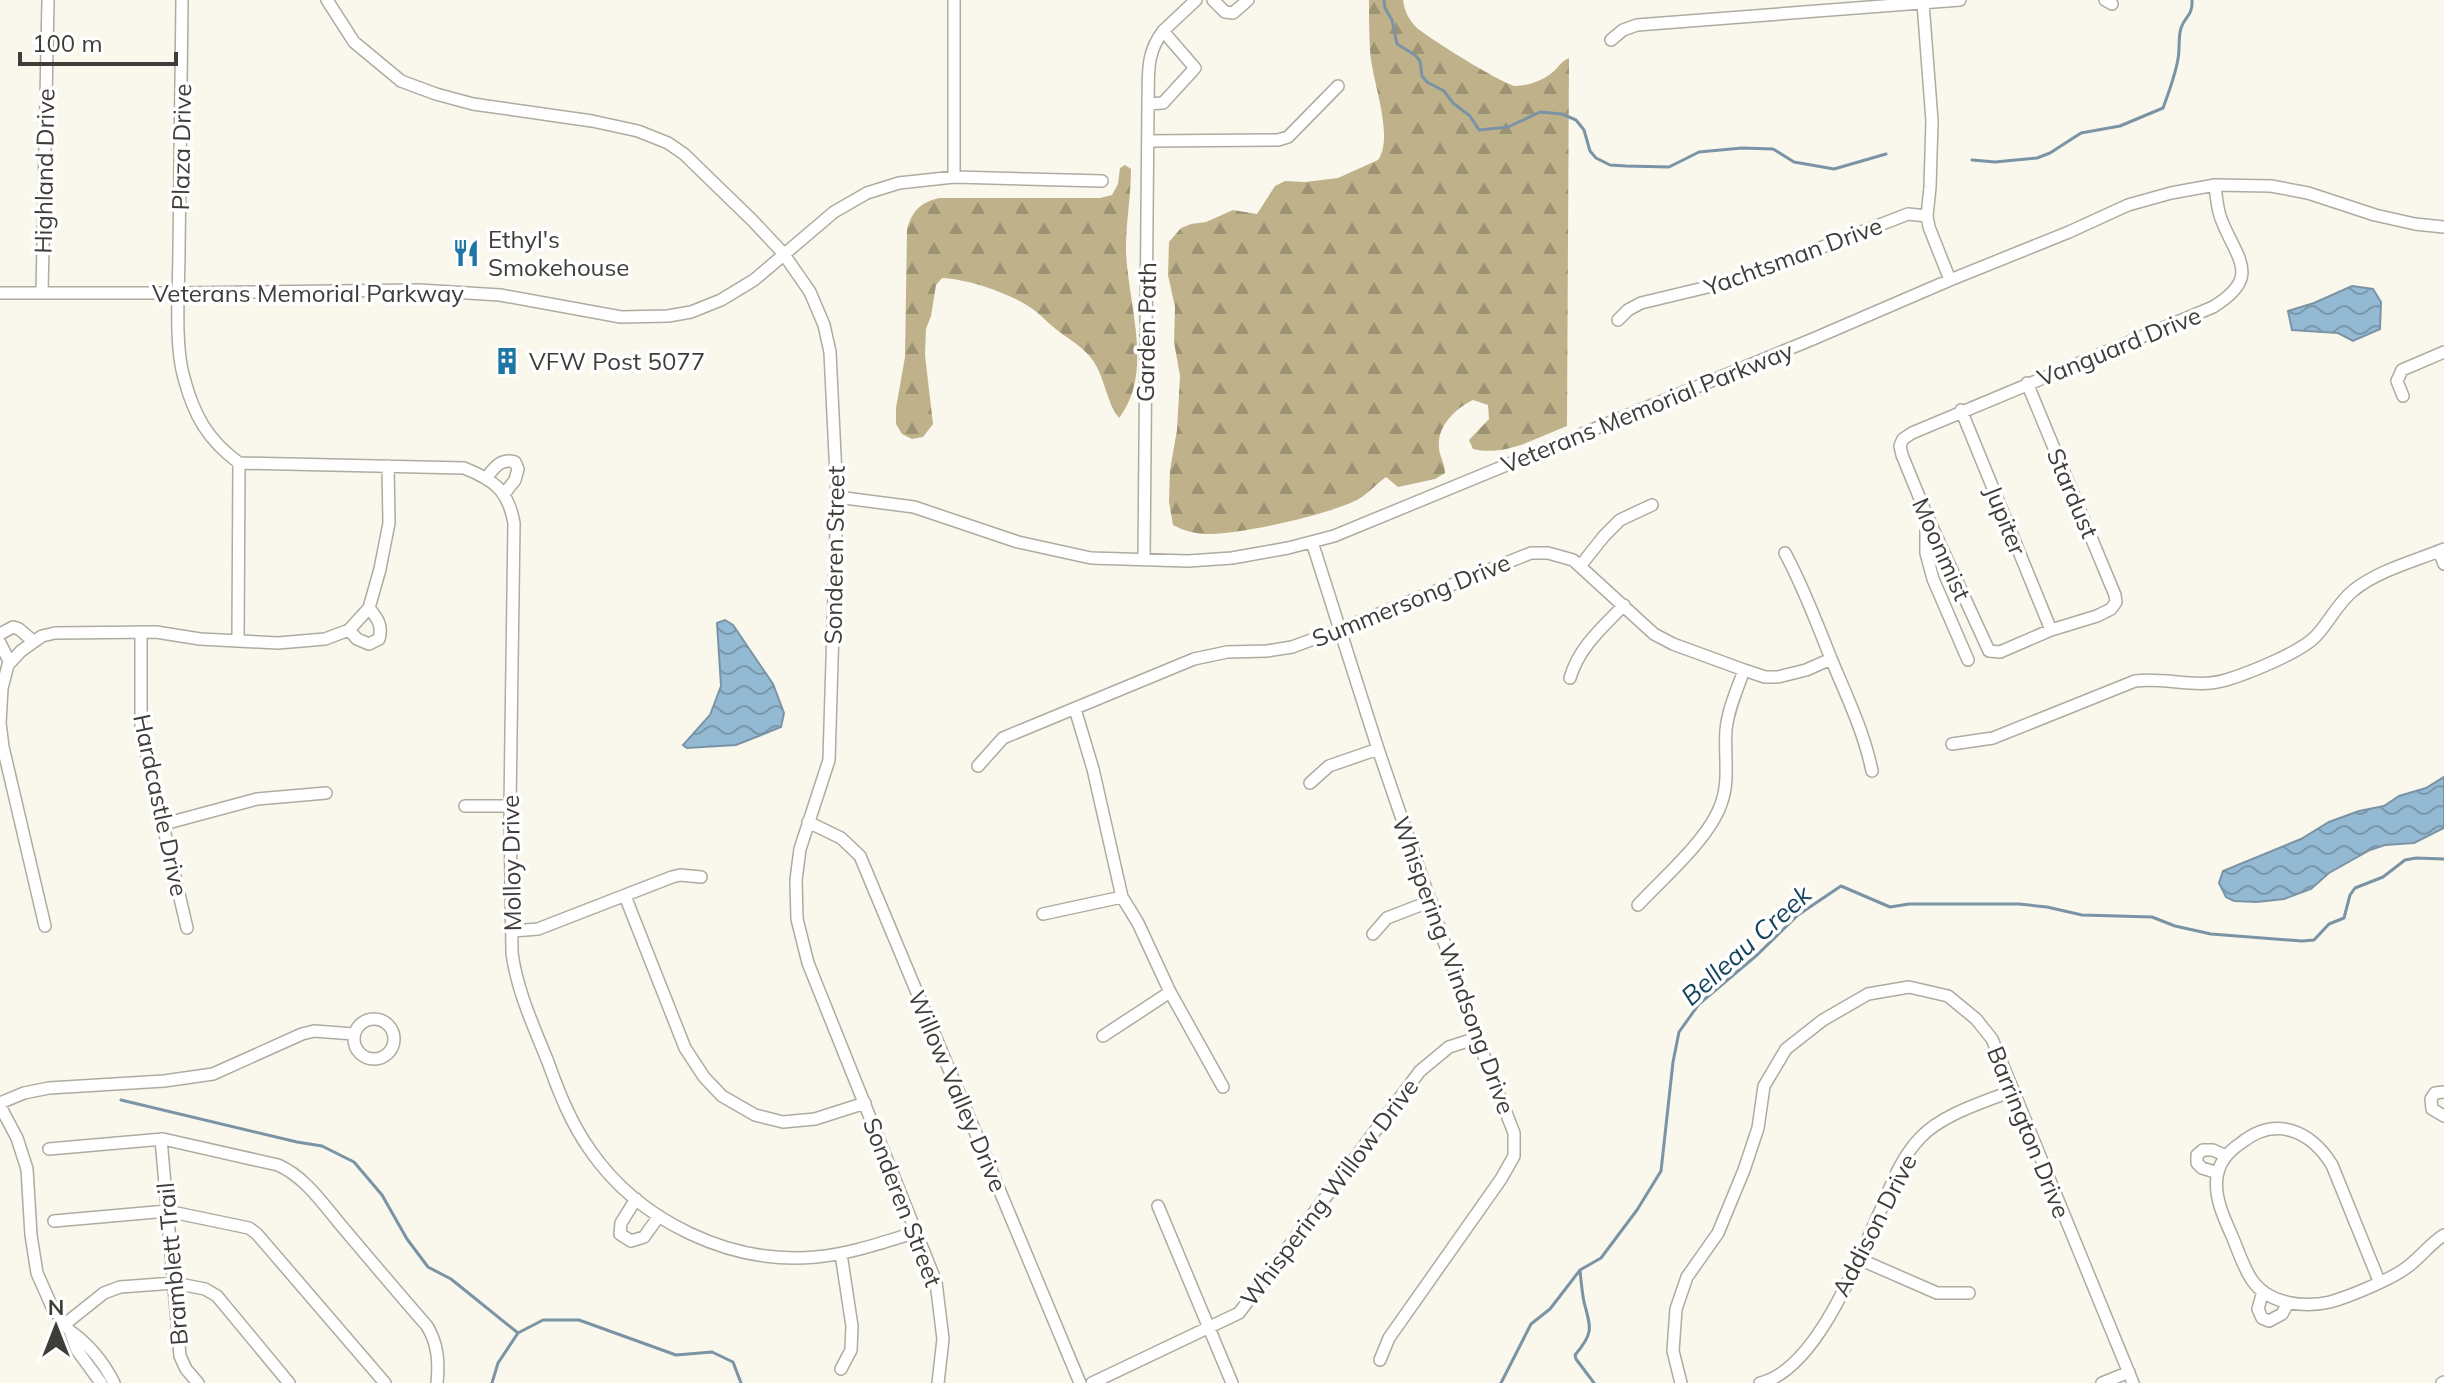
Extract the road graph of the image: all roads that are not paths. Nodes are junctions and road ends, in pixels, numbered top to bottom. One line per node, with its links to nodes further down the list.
1 (48, 0): 23 (street, Highland Drive)
2 (182, 0): 24 (street, Plaza Drive)
3 (327, 0): 20 (street, Sonderen Street)
4 (954, 0): 15 (street)
5 (1196, 0): 10 (street)
6 (1213, 0): 7 (street)
7 (1248, 0)
8 (1960, 0): 9 (street)
9 (1923, 3): 11 (street); 18 (street)
10 (1163, 31): 13 (street, Garden Path); 13 (street)
11 (1611, 40)
12 (1338, 86): 14 (street)
13 (1148, 104): 14 (street, Garden Path)
14 (1148, 141): 41 (street, Garden Path)
15 (954, 177): 16 (street, Veterans Memorial Parkway); 20 (street, Veterans Memorial Parkway)
16 (1102, 181)
17 (2215, 185): 19 (street, Veterans Memorial Parkway); 21 (street, Veterans Memorial Parkway); 27 (street, Vanguard Drive)
18 (1927, 216): 21 (street); 25 (street, Yachtsman Drive)
19 (2444, 227)
20 (783, 253): 24 (street, Veterans Memorial Parkway); 35 (street, Sonderen Street)
21 (1950, 280): 38 (street, Veterans Memorial Parkway)
22 (0, 293): 23 (street, Veterans Memorial Parkway)
23 (42, 293): 24 (street, Veterans Memorial Parkway)
24 (179, 293): 31 (street)
25 (1618, 320)
26 (2444, 352): 28 (street)
27 (2027, 383): 29 (street, Vanguard Drive); 48 (street, Stardust)
28 (2403, 396)
29 (1961, 410): 30 (street, Vanguard Drive); 48 (street, Jupiter)
30 (1900, 446): 37 (street, Moonmist)
31 (239, 463): 32 (street); 51 (street)
32 (388, 466): 33 (street); 45 (street)
33 (487, 477): 34 (street); 34 (street, Molloy Drive)
34 (504, 494): 67 (street, Molloy Drive)
35 (837, 497): 41 (street, Veterans Memorial Parkway); 68 (street, Sonderen Street)
36 (1652, 505): 43 (street)
37 (1927, 516): 48 (street, Moonmist); 55 (street)
38 (1312, 542): 41 (street, Veterans Memorial Parkway); 46 (street, Whispering Windsong Drive)
39 (2442, 550): 42 (street); 60 (street)
40 (1785, 553): 54 (street)
41 (1144, 560)
42 (2444, 564)
43 (1581, 565): 44 (street, Summersong Drive); 46 (street, Summersong Drive)
44 (1624, 605): 57 (street, Summersong Drive); 58 (street)
45 (369, 608): 47 (street); 47 (street)
46 (1341, 629): 59 (street, Summersong Drive); 61 (street, Whispering Windsong Drive)
47 (349, 630): 51 (street)
48 (2051, 630)
49 (141, 632): 51 (street); 52 (street); 69 (street, Hardcastle Drive)
50 (0, 634): 52 (street)
51 (238, 640)
52 (33, 641): 56 (street)
53 (0, 643): 56 (street)
54 (1831, 659): 57 (street, Summersong Drive); 63 (street)
55 (1968, 660)
56 (10, 663): 76 (street)
57 (1744, 670): 74 (street)
58 (1570, 678)
59 (1075, 709): 62 (street, Summersong Drive); 72 (street)
60 (1952, 744)
61 (1378, 749): 64 (street); 73 (street, Whispering Windsong Drive)
62 (978, 766)
63 (1872, 771)
64 (1310, 783)
65 (326, 793): 69 (street)
66 (465, 806): 67 (street)
67 (510, 806): 78 (street, Molloy Drive)
68 (808, 822): 87 (street, Sonderen Street); 120 (street, Willow Valley Drive)
69 (164, 824): 77 (street, Hardcastle Drive)
70 (701, 877): 71 (street)
71 (625, 896): 78 (street); 87 (street)
72 (1122, 897): 75 (street); 80 (street)
73 (1431, 901): 79 (street); 83 (street, Whispering Windsong Drive)
74 (1638, 905)
75 (1043, 914)
76 (45, 926)
77 (187, 928)
78 (513, 931): 94 (street, Molloy Drive)
79 (1373, 934)
80 (1170, 992): 82 (street); 84 (street)
81 (354, 1034): 88 (street)
82 (1103, 1036)
83 (1477, 1038): 109 (street, Whispering Willow Drive); 110 (street, Whispering Windsong Drive)
84 (1223, 1087)
85 (2012, 1091): 102 (street, Addison Drive); 112 (street, Barrington Drive); 123 (street, Barrington Drive)
86 (2444, 1092): 89 (street)
87 (865, 1103): 99 (street, Sonderen Street)
88 (0, 1104): 108 (street)
89 (2444, 1116)
90 (161, 1139): 91 (street); 96 (street, Bramblett Trail); 118 (street)
91 (49, 1149)
92 (2226, 1156): 93 (street); 93 (street); 103 (street)
93 (2218, 1173): 105 (street)
94 (636, 1199): 97 (street, Molloy Drive); 97 (street)
95 (1158, 1206): 109 (street)
96 (167, 1211): 98 (street); 104 (street, Bramblett Trail); 117 (street)
97 (659, 1216): 101 (street, Molloy Drive)
98 (54, 1221)
99 (917, 1232): 101 (street, Molloy Drive); 119 (street, Sonderen Street)
100 (2444, 1235): 103 (street)
101 (841, 1254): 111 (street)
102 (1859, 1259): 106 (street); 124 (street, Addison Drive)
103 (2379, 1281): 107 (street)
104 (174, 1283): 108 (street); 115 (street, Bramblett Trail); 116 (street)
105 (2263, 1291): 107 (street); 107 (street)
106 (1969, 1293)
107 (2288, 1303)
108 (67, 1327): 113 (street); 114 (street)
109 (1210, 1328): 121 (street, Whispering Willow Drive); 122 (street)
110 (1380, 1360)
111 (841, 1369)
112 (2131, 1378): 125 (street)
113 (101, 1383)
114 (114, 1383)
115 (198, 1383)
116 (289, 1383)
117 (385, 1383)
118 (437, 1383)
119 (938, 1383)
120 (1080, 1383)
121 (1092, 1383)
122 (1232, 1383)
123 (1681, 1383)
124 (1760, 1383)
125 (2102, 1383)

